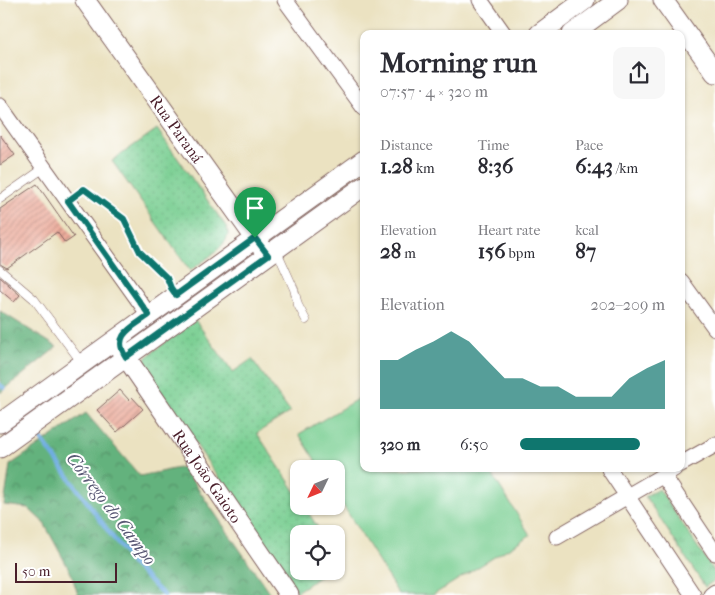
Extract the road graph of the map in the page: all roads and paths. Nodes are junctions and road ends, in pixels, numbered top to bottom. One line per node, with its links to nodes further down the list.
1 (86, 0): 20 (street, Rua Paraná)
2 (285, 0): 13 (street)
3 (480, 0): 7 (street)
4 (585, 0): 8 (street)
5 (618, 0): 9 (street)
6 (663, 0): 10 (street)
7 (501, 30)
8 (544, 30)
9 (577, 30)
10 (684, 30)
11 (685, 31): 12 (street)
12 (715, 73)
13 (360, 103)
14 (0, 106): 16 (street)
15 (360, 163): 20 (street)
16 (44, 168): 18 (lane); 19 (street)
17 (360, 189): 21 (street)
18 (0, 199)
19 (68, 201): 24 (path); 25 (street)
20 (255, 238): 21 (street, Rua Paraná); 24 (street)
21 (272, 252): 26 (lane); 29 (street)
22 (0, 270): 31 (lane)
23 (685, 286): 27 (street)
24 (176, 295): 25 (street)
25 (149, 315): 28 (street); 29 (street)
26 (306, 320)
27 (715, 328)
28 (124, 334): 30 (street); 31 (street)
29 (152, 339): 30 (street)
30 (126, 357): 34 (street); 42 (street, Rua João Gaioto)
31 (82, 363): 32 (street)
32 (0, 423)
33 (715, 445): 35 (street)
34 (0, 448)
35 (685, 462)
36 (611, 472): 38 (street)
37 (668, 472): 38 (street); 40 (street)
38 (627, 496): 39 (street); 43 (street)
39 (557, 536)
40 (715, 553)
41 (715, 592): 44 (street)
42 (289, 595)
43 (693, 595)
44 (711, 595)

